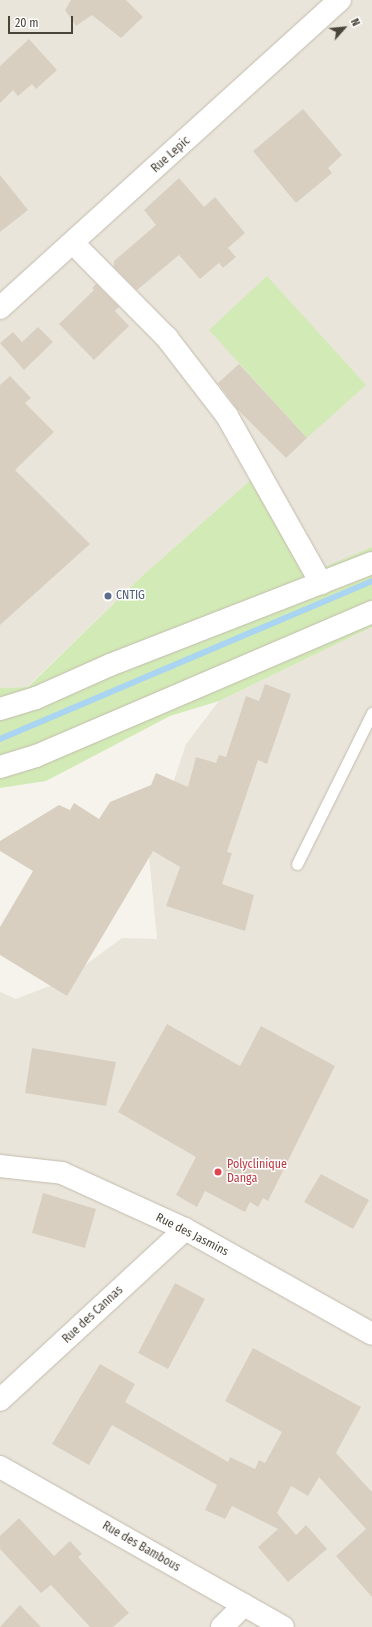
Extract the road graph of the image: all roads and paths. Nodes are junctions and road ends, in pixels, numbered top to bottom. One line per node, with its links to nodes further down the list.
1 (340, 0): 2 (street, Rue Lepic)
2 (73, 243): 3 (street, Rue Lepic); 5 (street)
3 (0, 308)
4 (372, 563): 5 (street)
5 (321, 583): 7 (street)
6 (372, 612): 9 (street)
7 (0, 709)
8 (372, 713): 10 (lane)
9 (0, 767)
10 (297, 864)
11 (0, 1166): 12 (street, Rue des Jasmins)
12 (185, 1229): 13 (street, Rue des Jasmins); 14 (street, Rue des Cannas)
13 (372, 1334)
14 (0, 1400)
15 (0, 1467): 16 (street, Rue des Bambous)
16 (244, 1605): 17 (street); 18 (street, Rue des Bambous)
17 (222, 1627)
18 (283, 1627)

